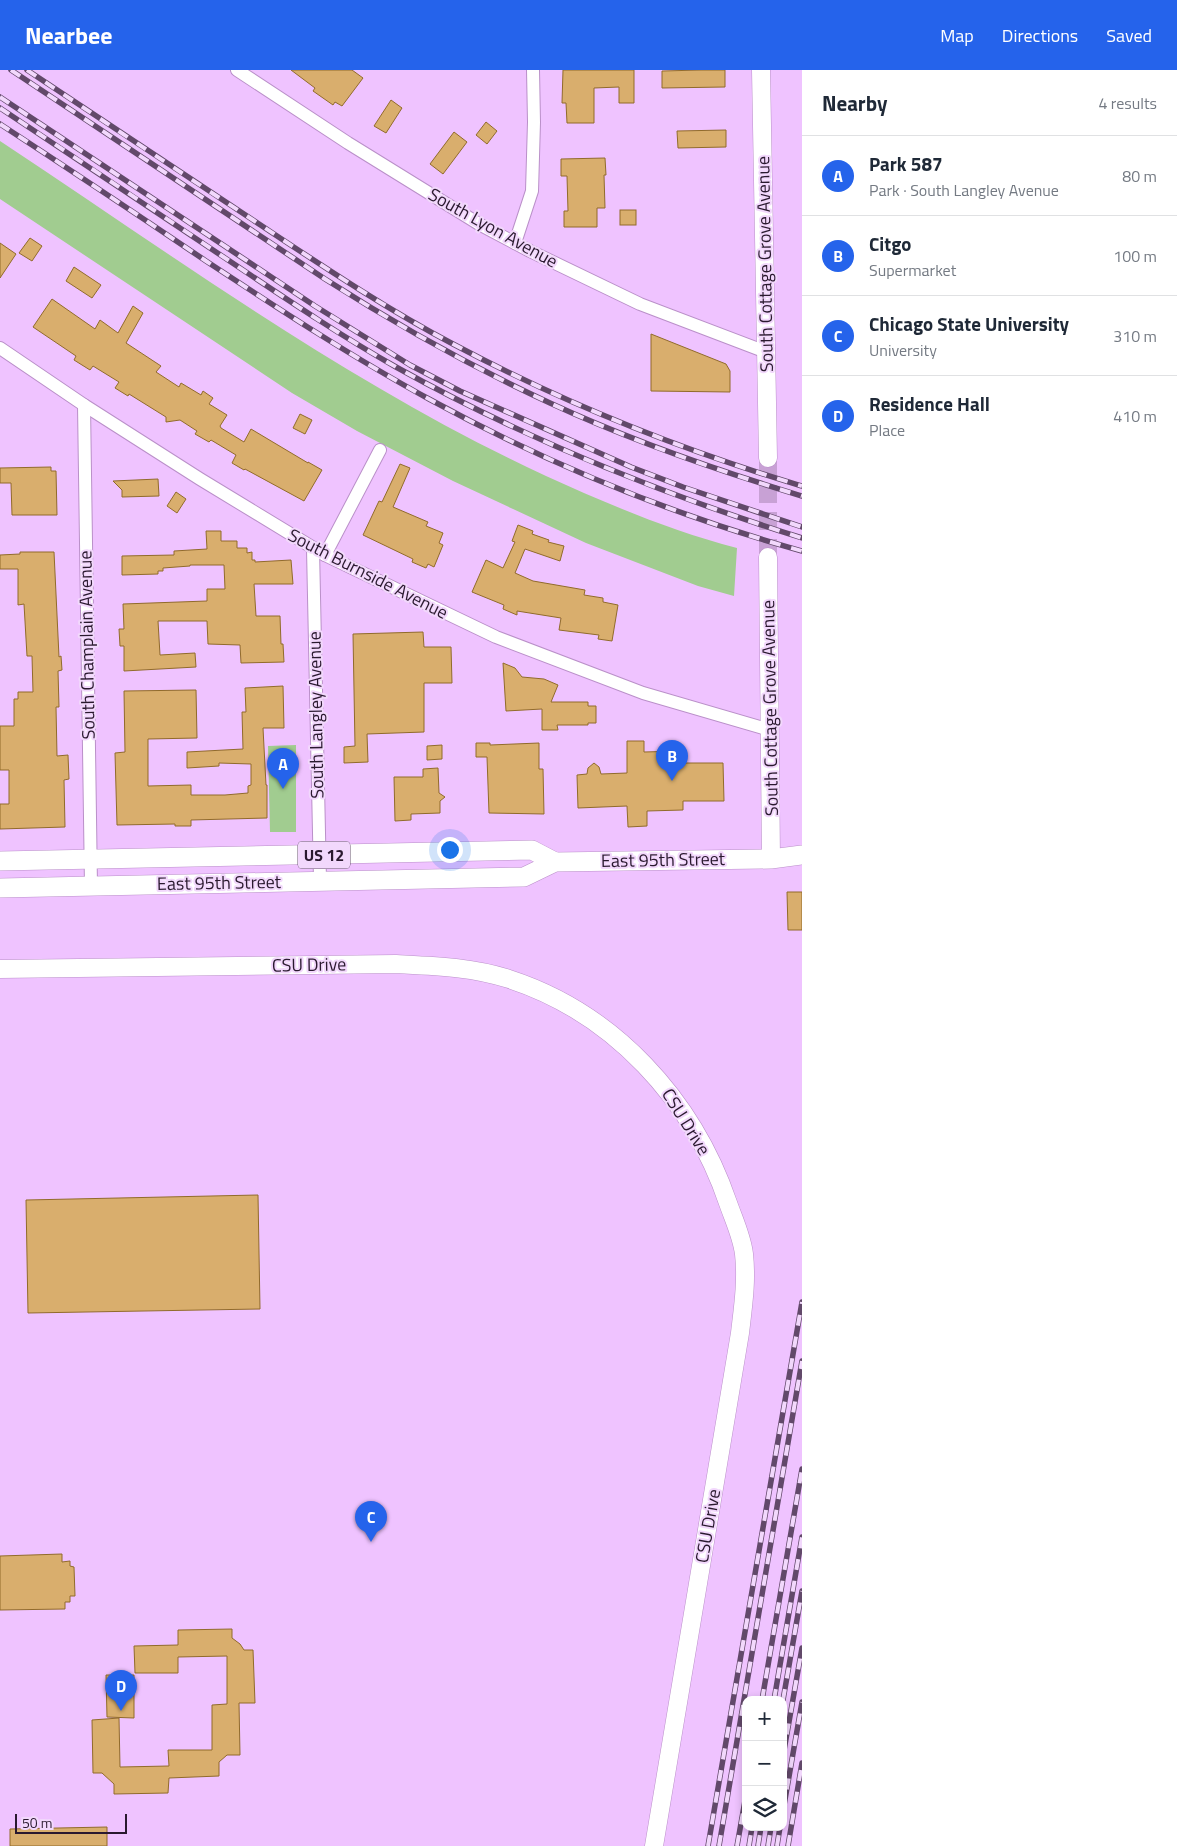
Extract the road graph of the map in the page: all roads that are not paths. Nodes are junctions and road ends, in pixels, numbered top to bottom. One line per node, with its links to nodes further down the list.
1 (237, 70): 4 (street, South Lyon Avenue)
2 (533, 70): 4 (street)
3 (761, 70): 6 (street, South Cottage Grove Avenue)
4 (515, 243): 6 (street, South Lyon Avenue)
5 (0, 348): 7 (street, South Burnside Avenue)
6 (766, 352): 9 (street, South Cottage Grove Avenue)
7 (84, 405): 10 (street, South Burnside Avenue); 16 (street, South Champlain Avenue)
8 (380, 450): 11 (street)
9 (768, 458)
10 (313, 549): 11 (street, South Burnside Avenue); 14 (street, South Langley Avenue)
11 (325, 556): 13 (street, South Burnside Avenue)
12 (768, 557): 13 (street, South Cottage Grove Avenue)
13 (770, 730): 17 (street, South Cottage Grove Avenue)
14 (320, 855): 16 (main road, East 95th Street / US 12); 19 (main road, East 95th Street / US 12); 21 (street, South Langley Avenue)
15 (802, 855): 17 (main road, East 95th Street / US 12)
16 (90, 859): 18 (main road, East 95th Street / US 12); 22 (street, South Champlain Avenue)
17 (772, 859): 19 (main road, East 95th Street / US 12); 20 (main road, East 95th Street / US 12)
18 (0, 861)
19 (555, 862): 21 (main road, East 95th Street / US 12)
20 (802, 866)
21 (320, 880): 22 (main road, East 95th Street / US 12)
22 (91, 886): 23 (main road, East 95th Street / US 12)
23 (0, 888)
24 (0, 969): 25 (street, CSU Drive)
25 (654, 1846)

